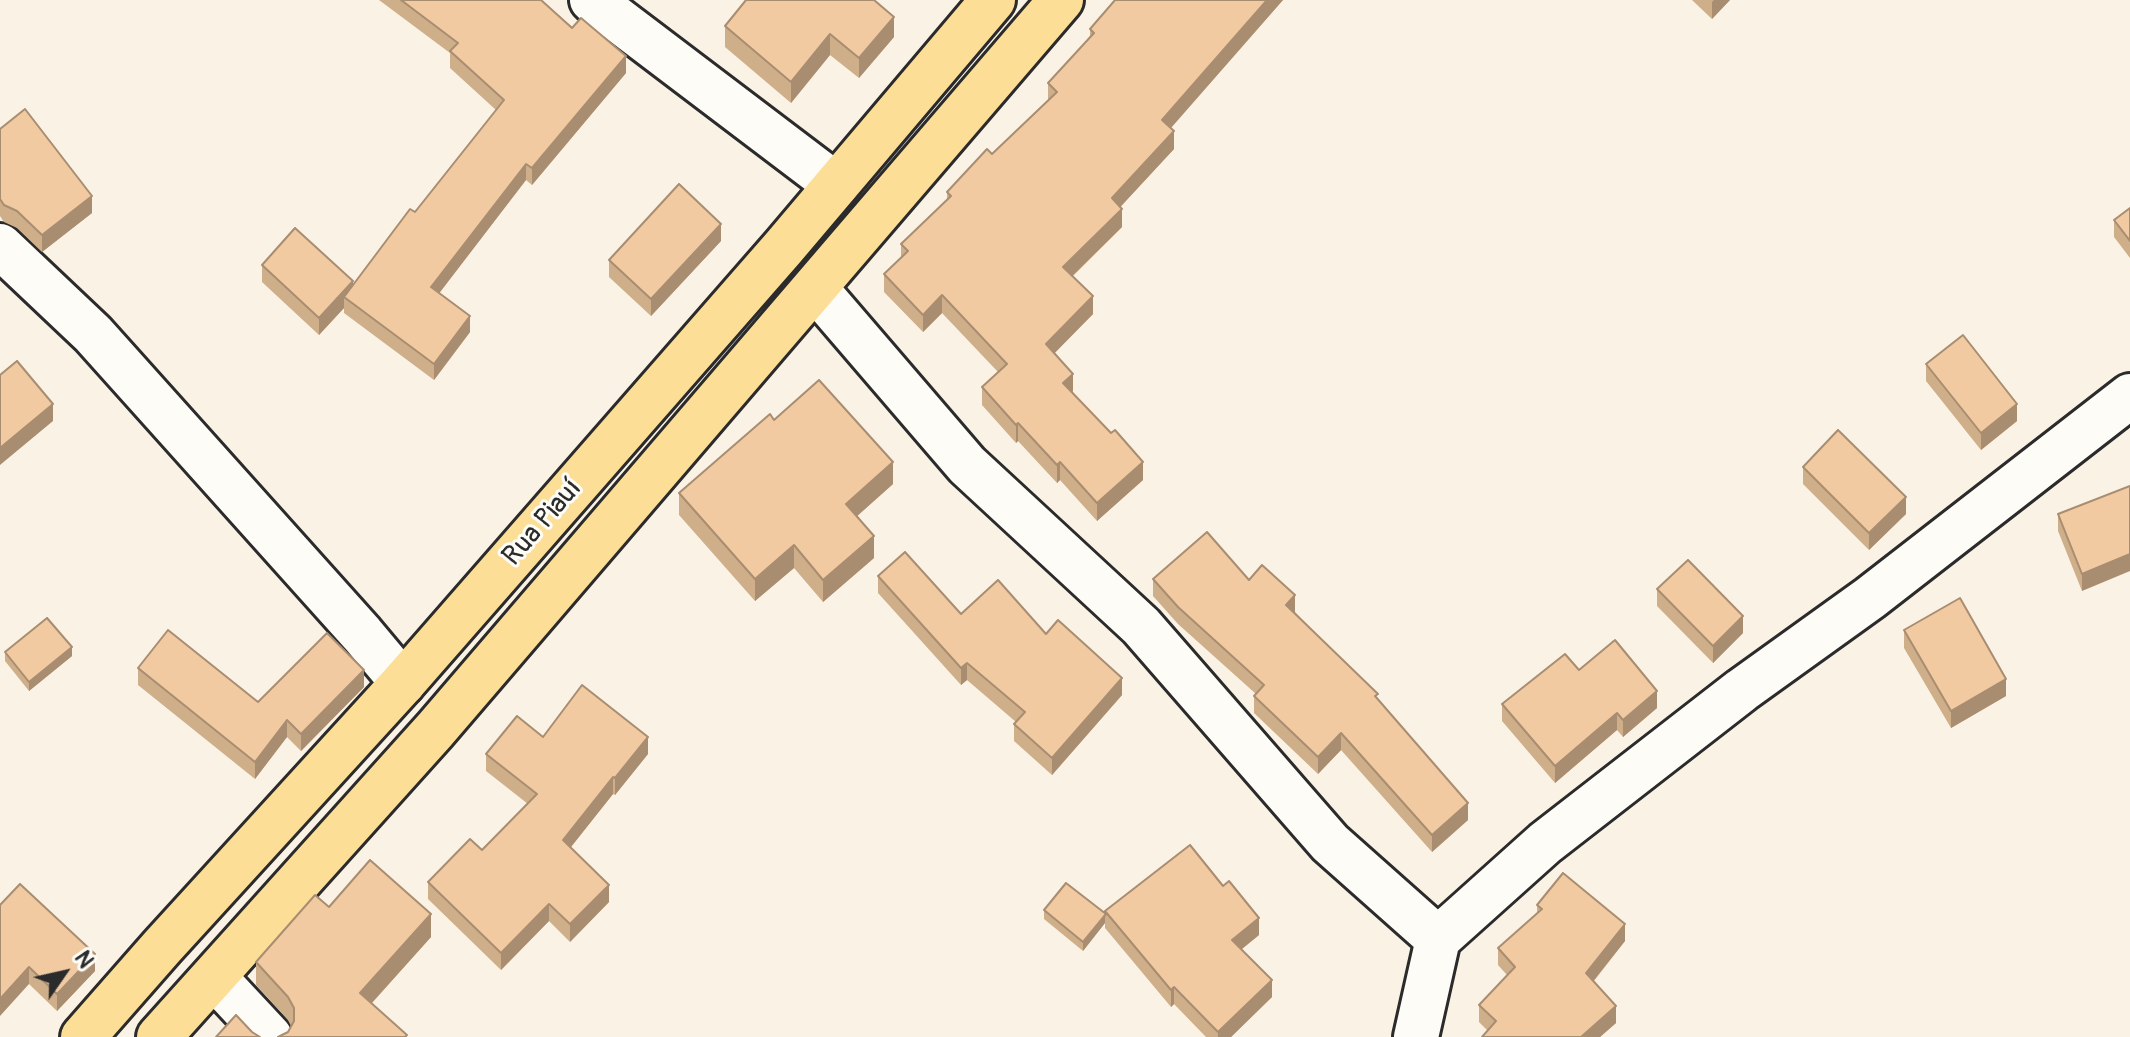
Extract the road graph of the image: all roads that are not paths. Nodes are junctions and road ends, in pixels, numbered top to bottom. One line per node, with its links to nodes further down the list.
1 (592, 0): 4 (street)
2 (993, 0): 4 (main road, Rua Piauí)
3 (1061, 0): 6 (main road, Rua Piauí)
4 (836, 185): 8 (main road, Rua Piauí)
5 (0, 246): 8 (street)
6 (815, 288): 9 (street); 10 (main road, Rua Piauí)
7 (2130, 396): 9 (street)
8 (403, 683): 11 (main road, Rua Piauí)
9 (1438, 939): 14 (street)
10 (214, 977): 12 (main road, Rua Piauí); 13 (street)
11 (83, 1037)
12 (159, 1037)
13 (270, 1037)
14 (1416, 1037)

